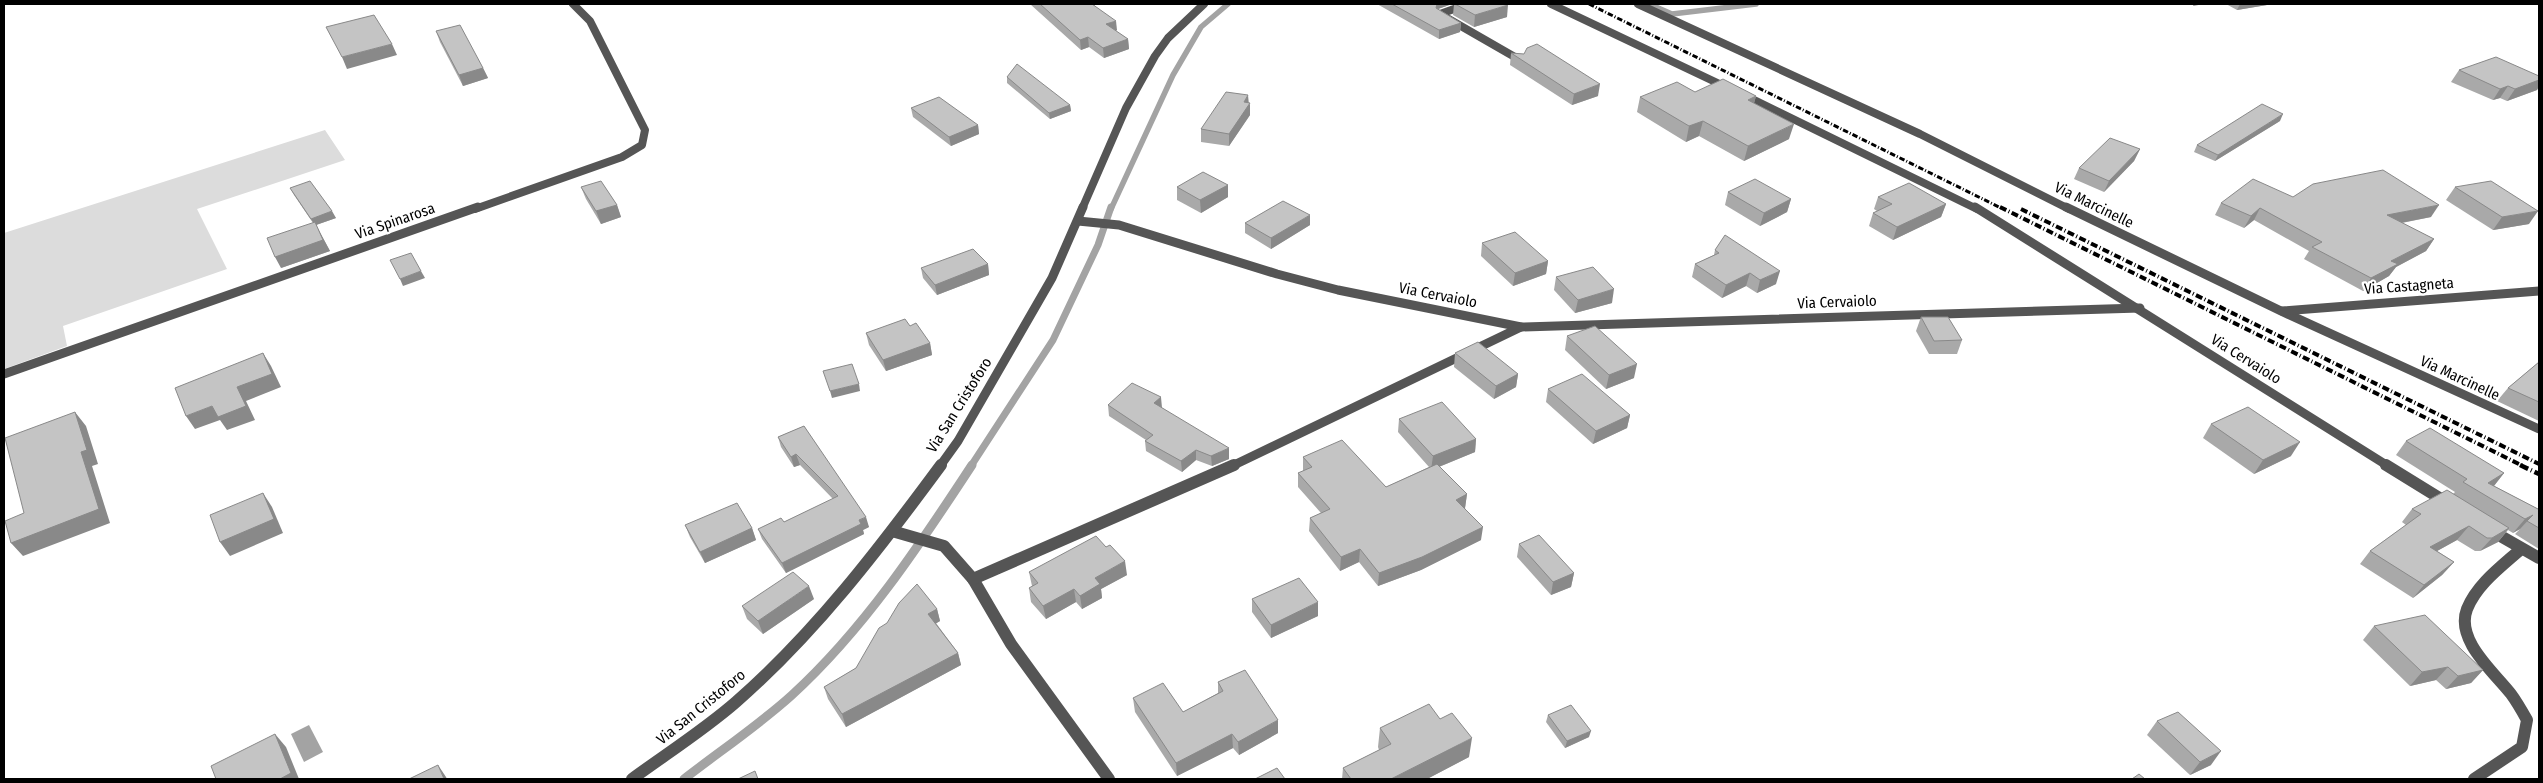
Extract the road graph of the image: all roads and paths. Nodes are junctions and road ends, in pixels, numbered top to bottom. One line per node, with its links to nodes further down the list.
1 (573, 4): 12 (street, Via Spinarosa)
2 (1204, 4): 7 (street, Via San Cristoforo)
3 (1468, 4): 6 (street)
4 (1551, 4): 9 (street)
5 (1638, 4): 10 (street, Via Marcinelle)
6 (1520, 60)
7 (1078, 221): 11 (street, Via Cervaiolo); 16 (street, Via San Cristoforo)
8 (2539, 291): 10 (street, Via Castagneta)
9 (2140, 308): 11 (street, Via Cervaiolo); 14 (street, Via Cervaiolo)
10 (2281, 311): 13 (street, Via Marcinelle)
11 (1521, 327): 19 (street)
12 (4, 374)
13 (2539, 429)
14 (2455, 507)
15 (2480, 523): 17 (street)
16 (898, 533): 19 (street); 20 (street, Via San Cristoforo)
17 (2521, 549): 18 (street); 22 (street)
18 (2539, 558)
19 (973, 579): 21 (street)
20 (632, 779)
21 (1109, 779)
22 (2474, 779)

